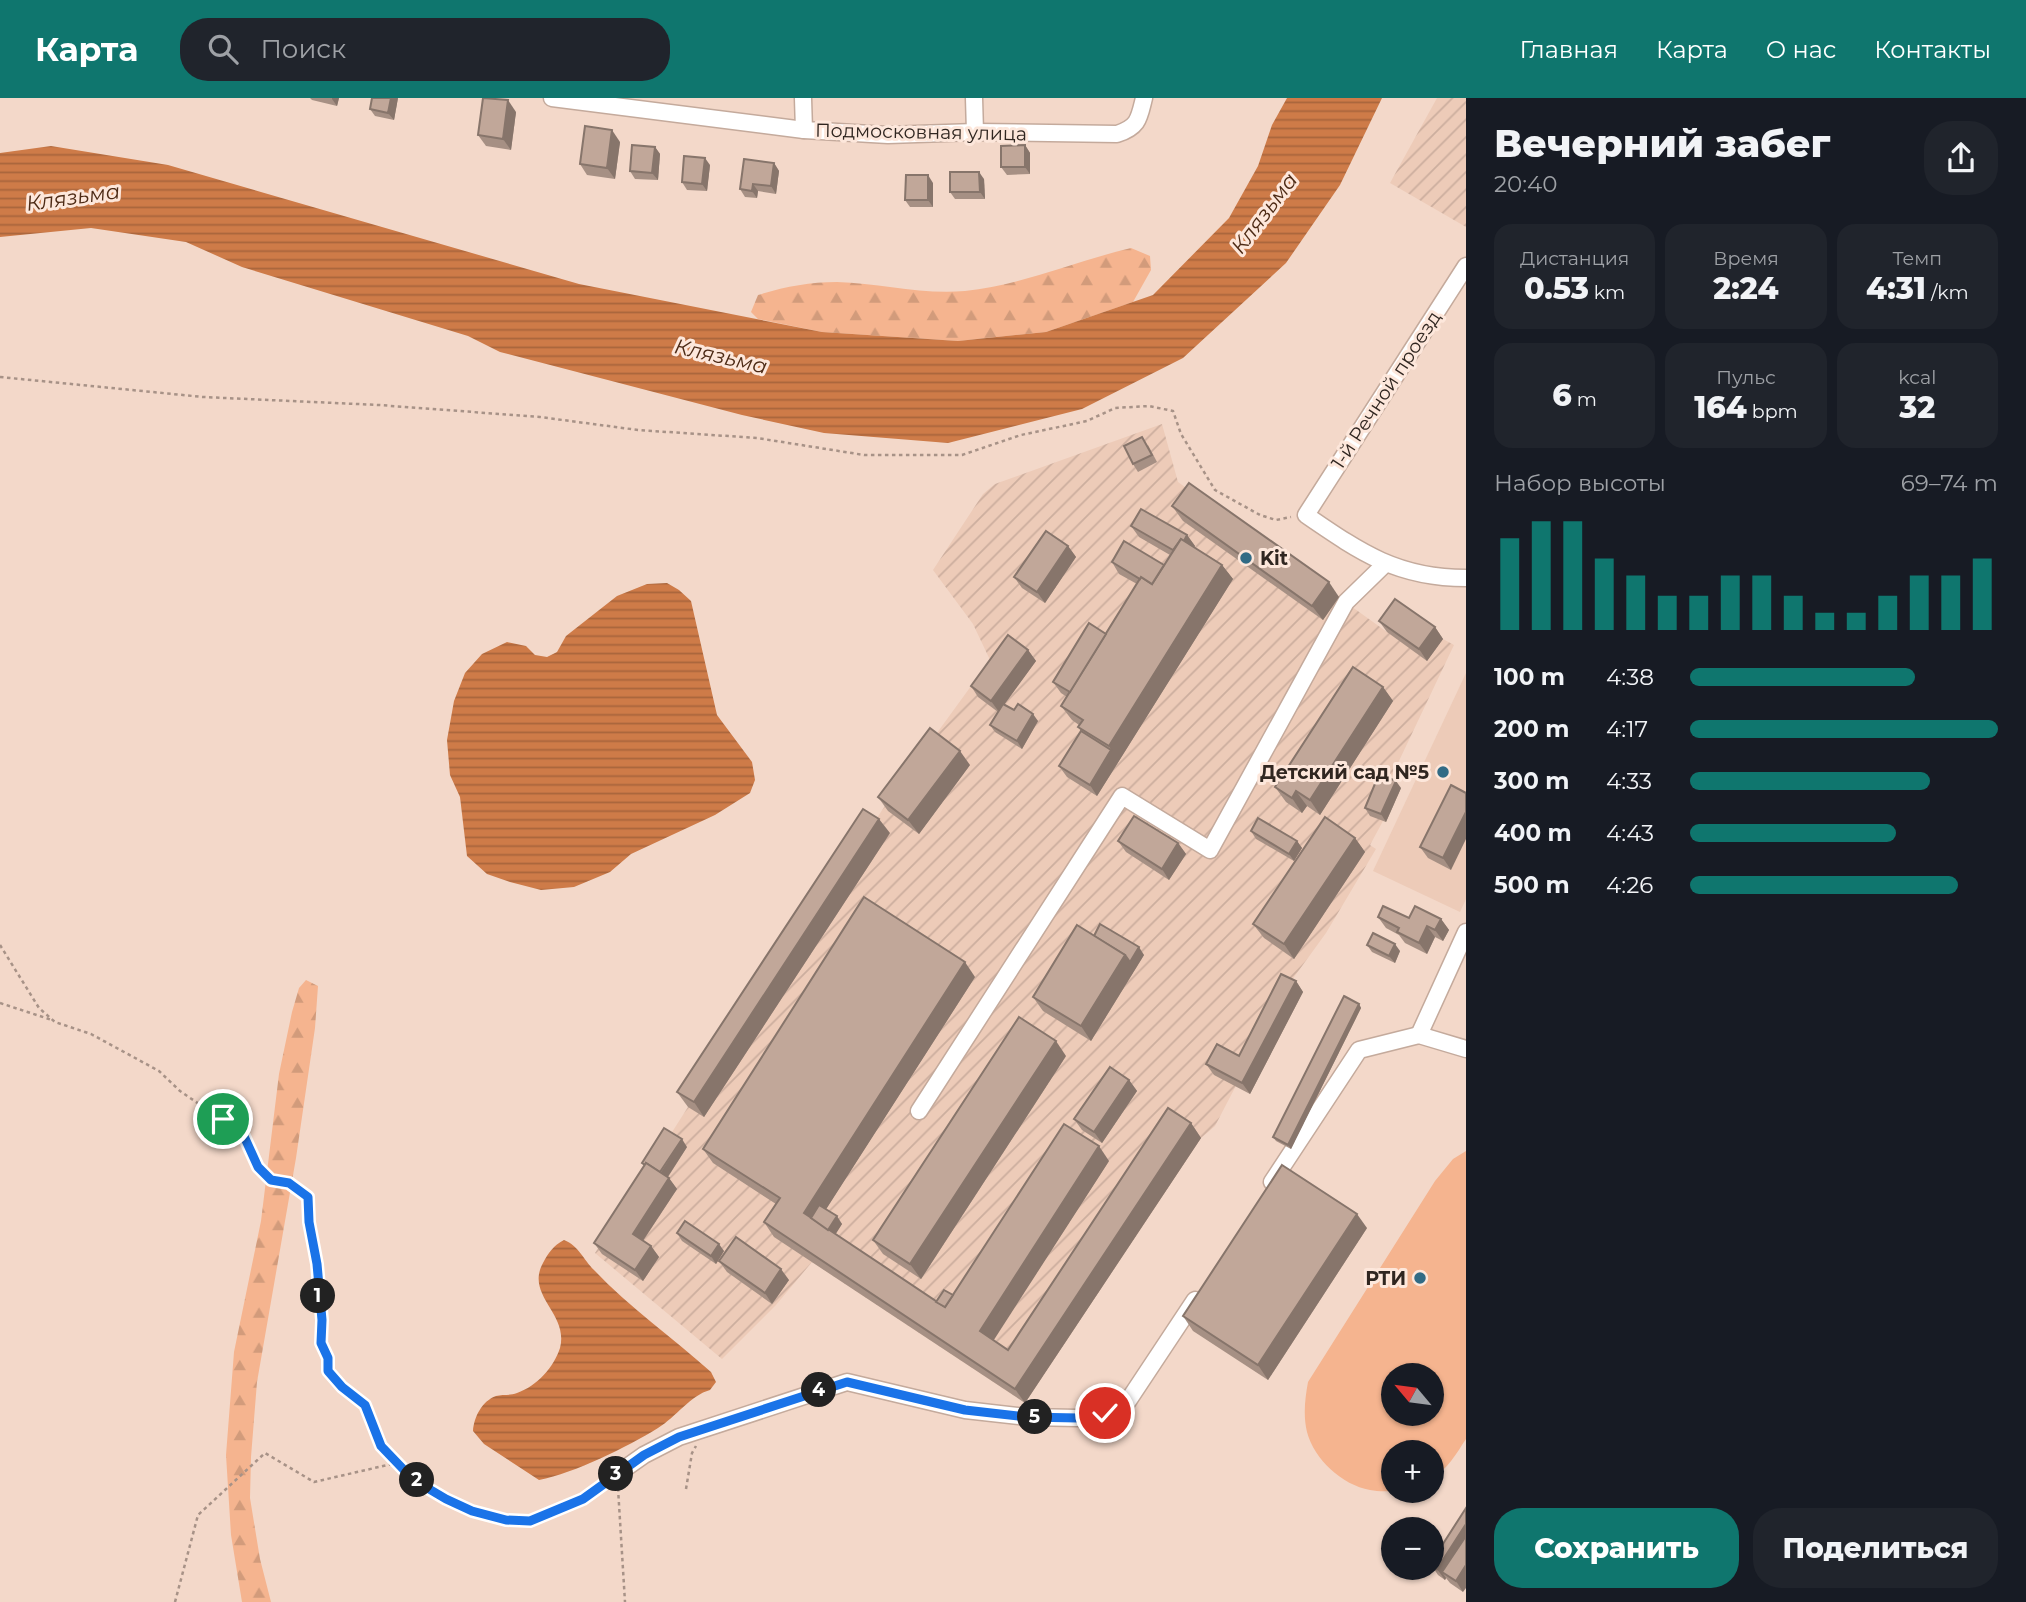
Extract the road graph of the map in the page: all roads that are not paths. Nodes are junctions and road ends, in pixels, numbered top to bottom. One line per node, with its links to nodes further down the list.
1 (552, 98): 5 (street, Подмосковная улица)
2 (803, 98): 5 (street)
3 (974, 98): 6 (street)
4 (1144, 98): 6 (street, Подмосковная улица)
5 (804, 130): 6 (street, Подмосковная улица)
6 (975, 132)
7 (1466, 266): 8 (street, 1-й Речной проезд)
8 (1385, 564): 9 (street); 13 (street)
9 (1466, 578)
10 (1466, 932): 11 (street)
11 (1419, 1035): 12 (street); 14 (street)
12 (1466, 1049)
13 (919, 1111)
14 (1260, 1200)
15 (1207, 1281): 16 (street)
16 (617, 1474)

